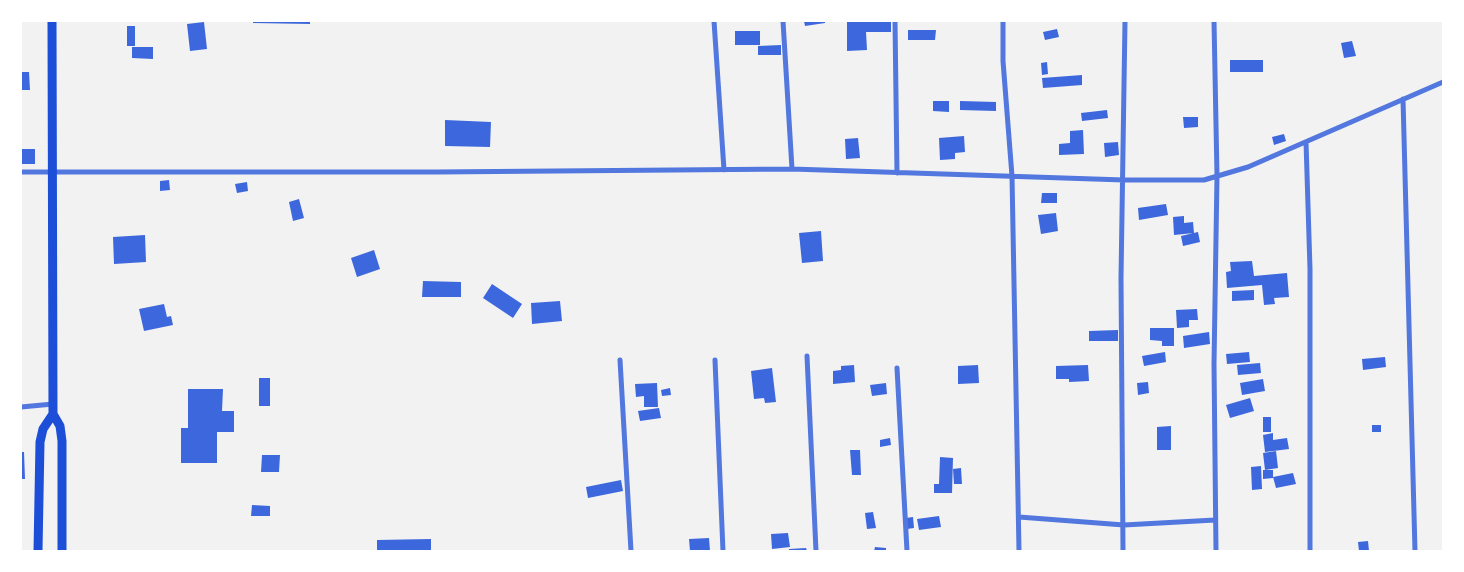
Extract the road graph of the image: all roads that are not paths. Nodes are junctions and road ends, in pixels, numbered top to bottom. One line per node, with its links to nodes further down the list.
1 (52, 21): 14 (main road)
2 (714, 21): 12 (street)
3 (783, 21): 11 (street)
4 (895, 21): 15 (street)
5 (1003, 21): 16 (street)
6 (1125, 21): 18 (street)
7 (1214, 21): 17 (street)
8 (1443, 82): 9 (street)
9 (1403, 99): 10 (street); 38 (street)
10 (1306, 142): 17 (street); 37 (street)
11 (792, 169): 12 (street); 15 (street)
12 (724, 170): 14 (street)
13 (21, 172): 14 (street)
14 (51, 172): 24 (main road)
15 (897, 173): 16 (street)
16 (1012, 176): 18 (street); 25 (street)
17 (1217, 176): 18 (street); 26 (street)
18 (1124, 180): 27 (street)
19 (807, 356): 32 (street)
20 (620, 360): 30 (street)
21 (715, 360): 31 (street)
22 (897, 368): 33 (street)
23 (21, 407): 24 (street)
24 (53, 409): 28 (main road); 29 (main road)
25 (1019, 517): 27 (street); 34 (street)
26 (1215, 520): 27 (street); 36 (street)
27 (1124, 525): 35 (street)
28 (38, 551)
29 (62, 551)
30 (631, 551)
31 (723, 551)
32 (816, 551)
33 (906, 551)
34 (1019, 551)
35 (1123, 551)
36 (1216, 551)
37 (1310, 551)
38 (1415, 551)

